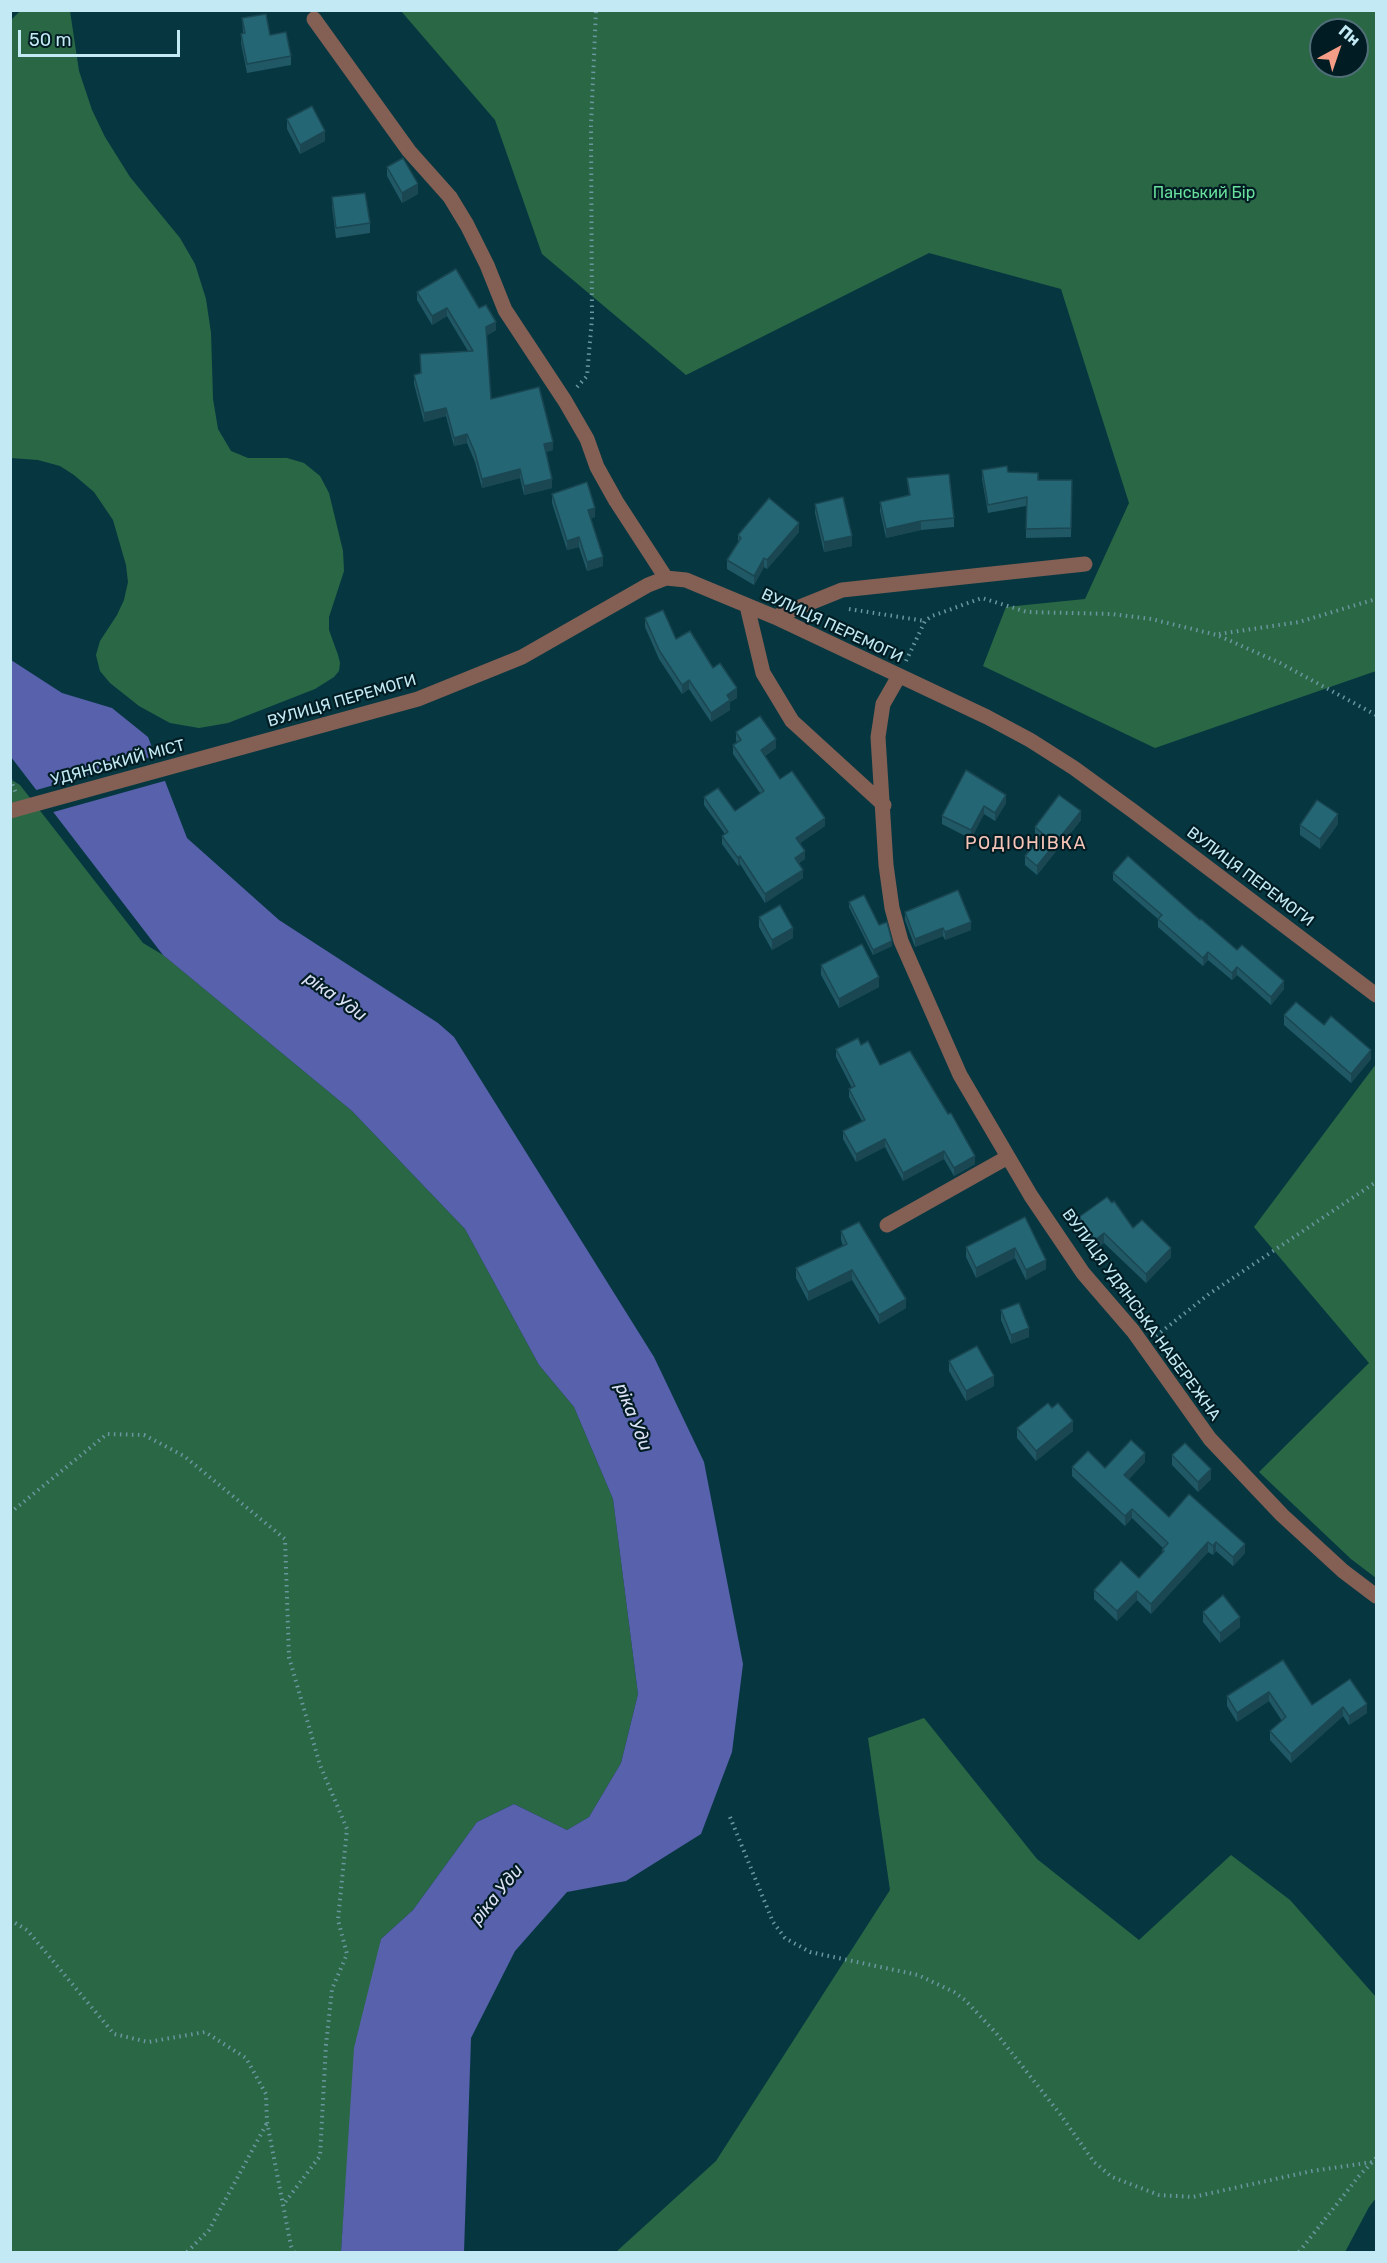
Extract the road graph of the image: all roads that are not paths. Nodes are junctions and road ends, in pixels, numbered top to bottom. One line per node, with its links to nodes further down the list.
1 (314, 19): 3 (street)
2 (1085, 564): 5 (street)
3 (666, 578): 4 (street, ВУЛИЦЯ ПЕРЕМОГИ); 7 (street, ВУЛИЦЯ ПЕРЕМОГИ)
4 (747, 606): 5 (street, ВУЛИЦЯ ПЕРЕМОГИ); 8 (street)
5 (775, 617): 6 (street, ВУЛИЦЯ ПЕРЕМОГИ)
6 (899, 676): 8 (street, ВУЛИЦЯ УДЯНСЬКА НАБЕРЕЖНА); 10 (street, ВУЛИЦЯ ПЕРЕМОГИ)
7 (216, 754): 9 (street, УДЯНСЬКИЙ МІСТ)
8 (884, 805): 11 (street, ВУЛИЦЯ УДЯНСЬКА НАБЕРЕЖНА)
9 (10, 811)
10 (1377, 995)
11 (1008, 1157): 12 (street); 13 (street, ВУЛИЦЯ УДЯНСЬКА НАБЕРЕЖНА)
12 (887, 1226)
13 (1377, 1596)

